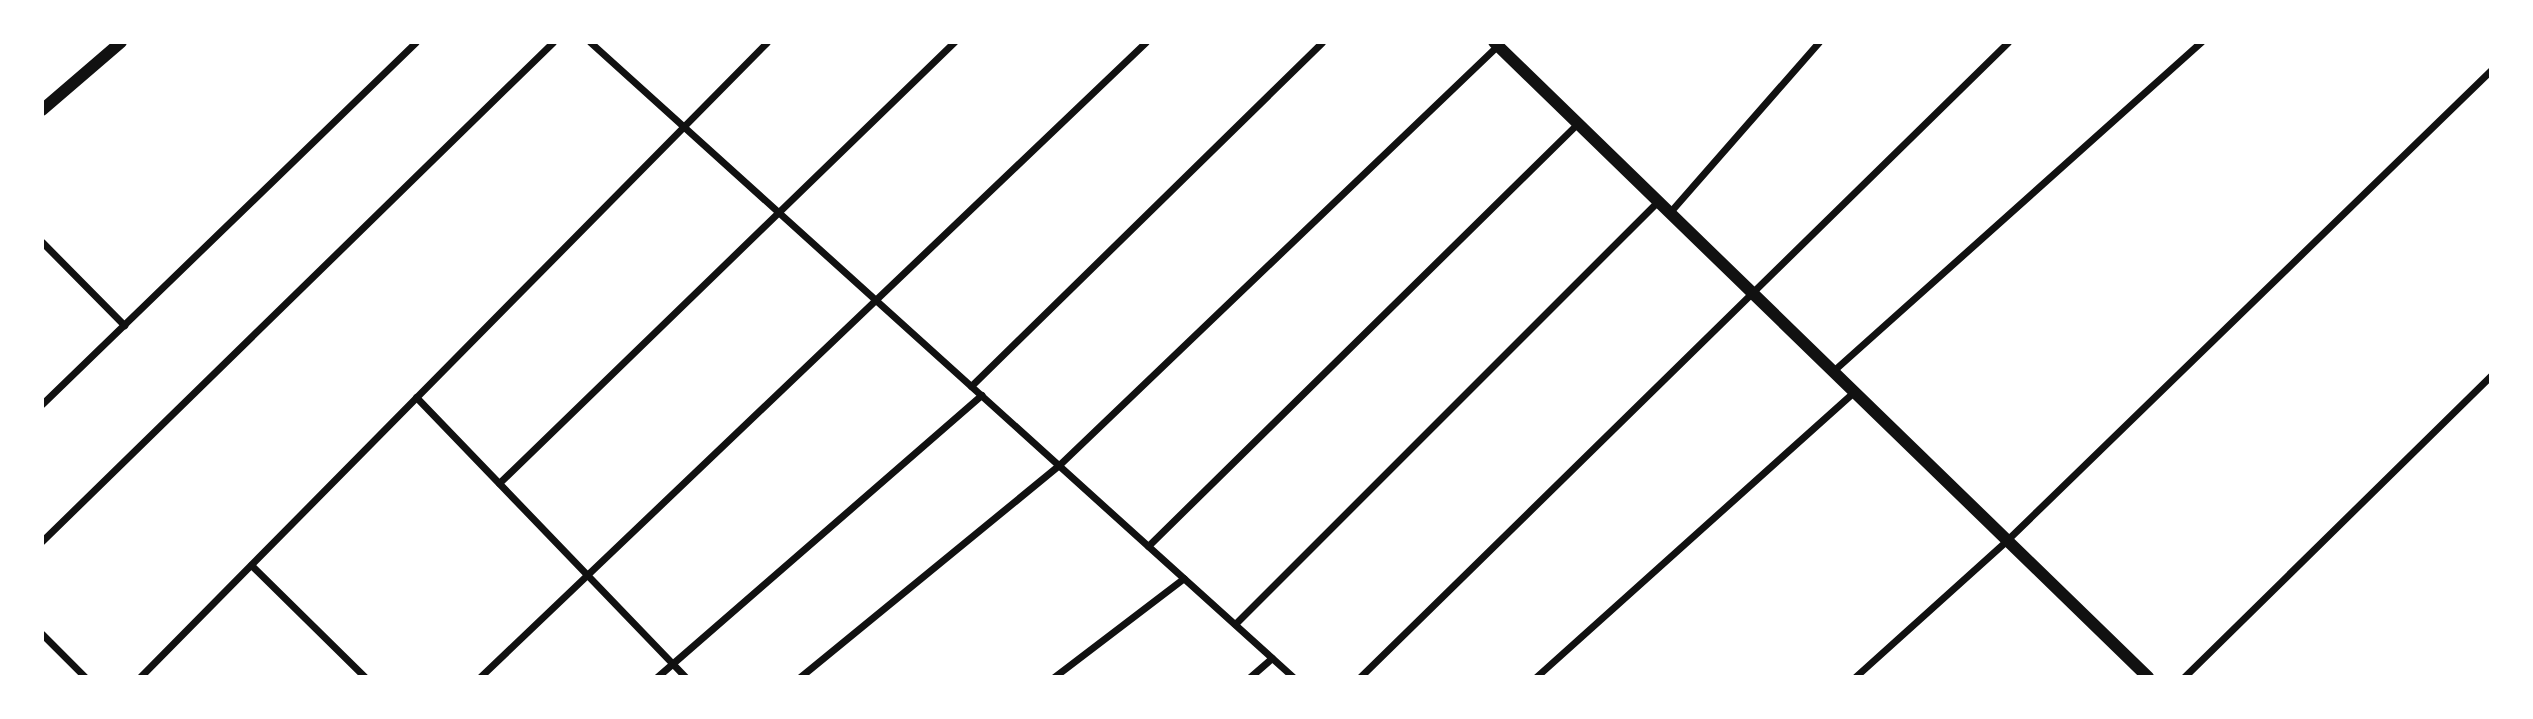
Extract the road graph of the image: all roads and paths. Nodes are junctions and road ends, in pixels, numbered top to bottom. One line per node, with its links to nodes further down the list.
1 (121, 42): 14 (street)
2 (416, 42): 23 (street)
3 (553, 42): 34 (street)
4 (590, 42): 16 (street)
5 (767, 42): 16 (street)
6 (954, 42): 18 (street)
7 (1146, 42): 22 (street)
8 (1322, 42): 26 (street)
9 (1819, 42): 19 (street)
10 (2008, 42): 21 (street)
11 (2201, 42): 24 (street)
12 (1496, 44): 15 (street); 31 (street)
13 (2491, 70): 33 (street)
14 (42, 110)
15 (1578, 123): 17 (street); 35 (street)
16 (684, 126): 18 (street); 29 (street)
17 (1658, 201): 19 (street); 39 (street)
18 (779, 212): 22 (street); 32 (street)
19 (1670, 212): 21 (street)
20 (42, 242): 23 (street)
21 (1752, 292): 24 (street); 53 (street)
22 (878, 301): 26 (street); 37 (street)
23 (124, 325): 30 (street)
24 (1833, 371): 27 (street)
25 (2491, 375): 57 (street)
26 (971, 386): 28 (street)
27 (1854, 392): 33 (street); 54 (street)
28 (981, 395): 31 (street); 42 (street)
29 (416, 397): 32 (street); 36 (street)
30 (42, 404)
31 (1059, 465): 35 (street); 49 (street)
32 (499, 483): 37 (street)
33 (2007, 540): 55 (street); 56 (street)
34 (42, 541)
35 (1147, 546): 38 (street)
36 (251, 565): 44 (street); 45 (street)
37 (587, 576): 42 (street); 46 (street)
38 (1184, 578): 39 (street); 50 (street)
39 (1235, 624): 41 (street)
40 (42, 634): 43 (street)
41 (1272, 658): 51 (street); 52 (street)
42 (672, 663): 47 (street); 48 (street)
43 (85, 677)
44 (140, 677)
45 (365, 677)
46 (480, 677)
47 (657, 677)
48 (685, 677)
49 (800, 677)
50 (1054, 677)
51 (1250, 677)
52 (1293, 677)
53 (1360, 677)
54 (1536, 677)
55 (1855, 677)
56 (2148, 677)
57 (2184, 677)

